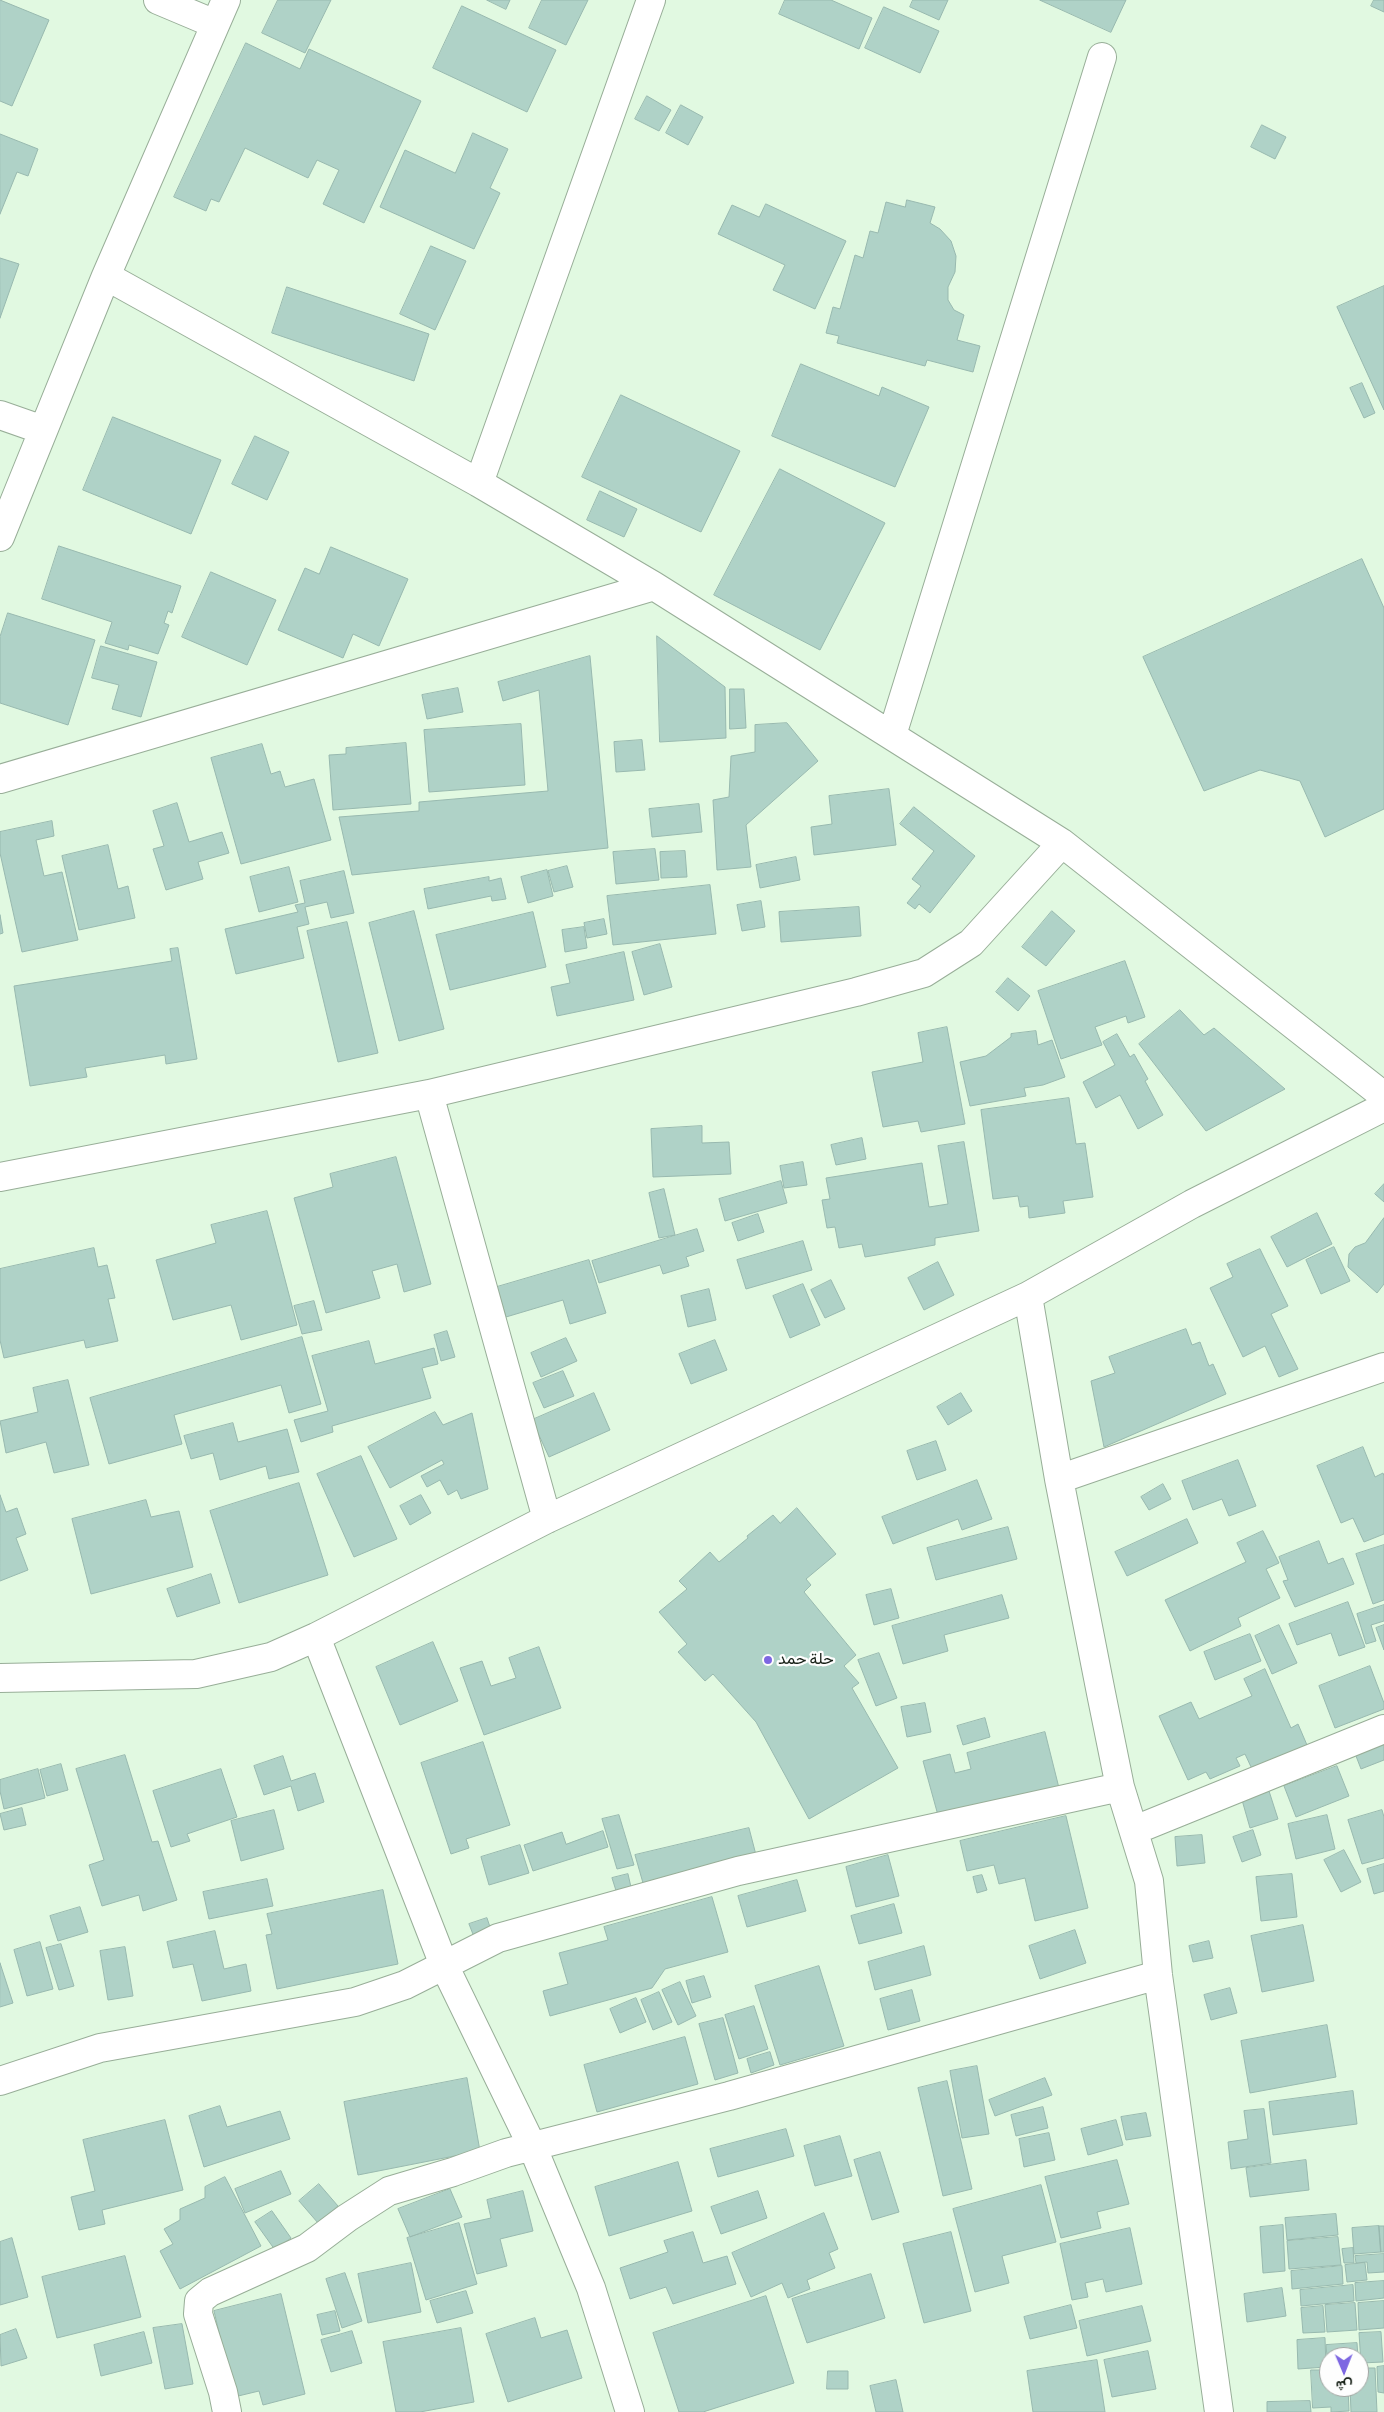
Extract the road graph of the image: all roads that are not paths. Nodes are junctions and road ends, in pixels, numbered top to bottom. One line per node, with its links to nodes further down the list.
1 (158, 0): 3 (street)
2 (651, 0): 8 (street)
3 (220, 12): 5 (street)
4 (1102, 57): 11 (street)
5 (106, 276): 7 (street); 8 (street)
6 (0, 415): 7 (street)
7 (43, 430): 9 (street)
8 (480, 483): 10 (street)
9 (0, 537)
10 (654, 586): 11 (street); 12 (street)
11 (892, 735): 13 (street)
12 (0, 779)
13 (1062, 843): 14 (street); 15 (street)
14 (428, 1094): 17 (street); 21 (street)
15 (1384, 1096)
16 (1384, 1107): 18 (street)
17 (0, 1177)
18 (1028, 1296): 20 (street); 21 (street)
19 (1384, 1366): 20 (street)
20 (1059, 1479): 25 (street)
21 (547, 1519): 22 (street)
22 (316, 1637): 23 (street); 27 (street)
23 (0, 1678)
24 (1384, 1729): 26 (street)
25 (1120, 1787): 26 (street); 27 (street)
26 (1135, 1830): 28 (street)
27 (444, 1966): 29 (street); 30 (street)
28 (1158, 1975): 30 (street); 33 (street)
29 (0, 2080)
30 (533, 2148): 31 (street); 32 (street)
31 (227, 2412)
32 (630, 2412)
33 (1219, 2412)

